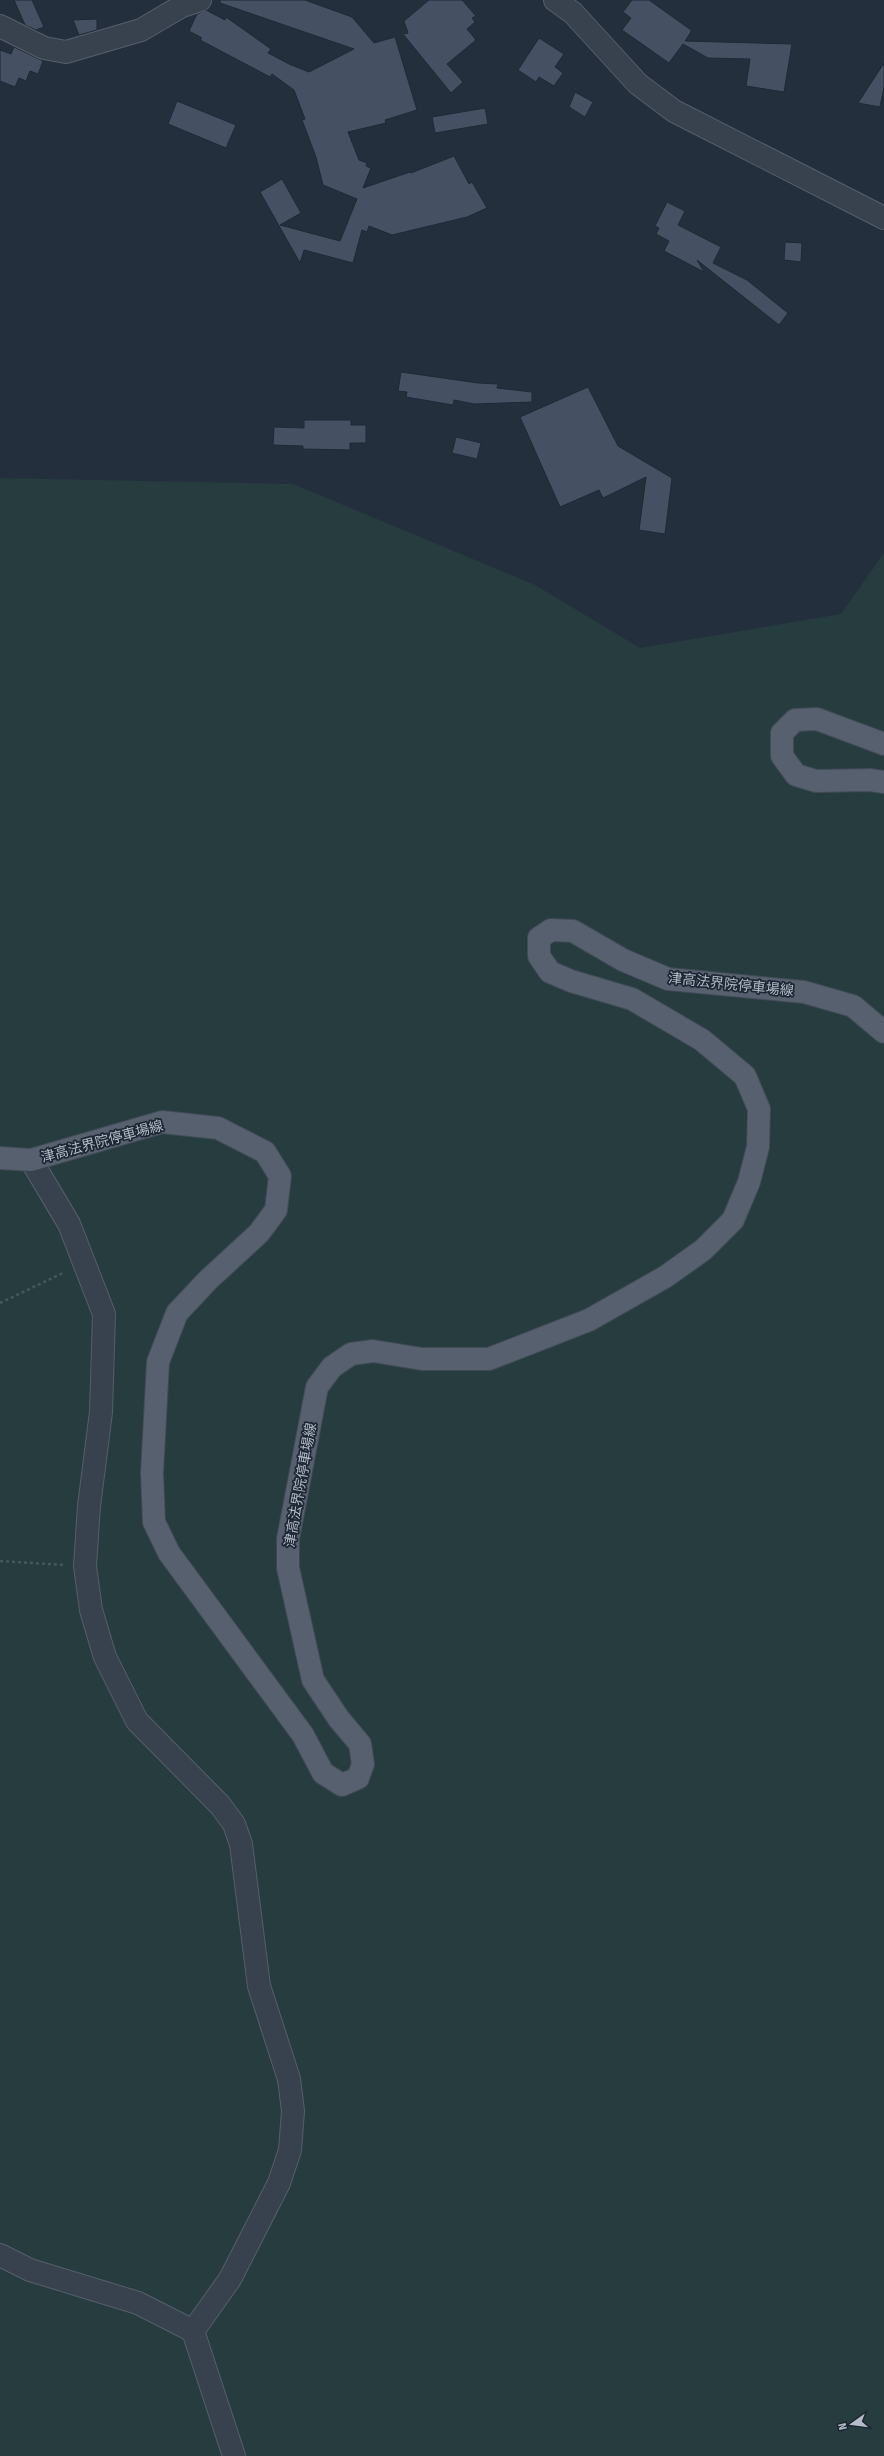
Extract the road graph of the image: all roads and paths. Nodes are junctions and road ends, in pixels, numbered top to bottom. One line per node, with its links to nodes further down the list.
1 (200, 0): 3 (street)
2 (555, 0): 4 (street)
3 (0, 26)
4 (884, 218)
5 (884, 744): 6 (main road)
6 (884, 782)
7 (884, 1032): 9 (main road, 津高法界院停車場線)
8 (0, 1158): 9 (main road, 津高法界院停車場線)
9 (32, 1160): 10 (street)
10 (85, 1263): 11 (path); 13 (street)
11 (0, 1303)
12 (0, 1561): 13 (path)
13 (85, 1566): 15 (street)
14 (0, 2255): 15 (street)
15 (193, 2331): 16 (street)
16 (234, 2456)

